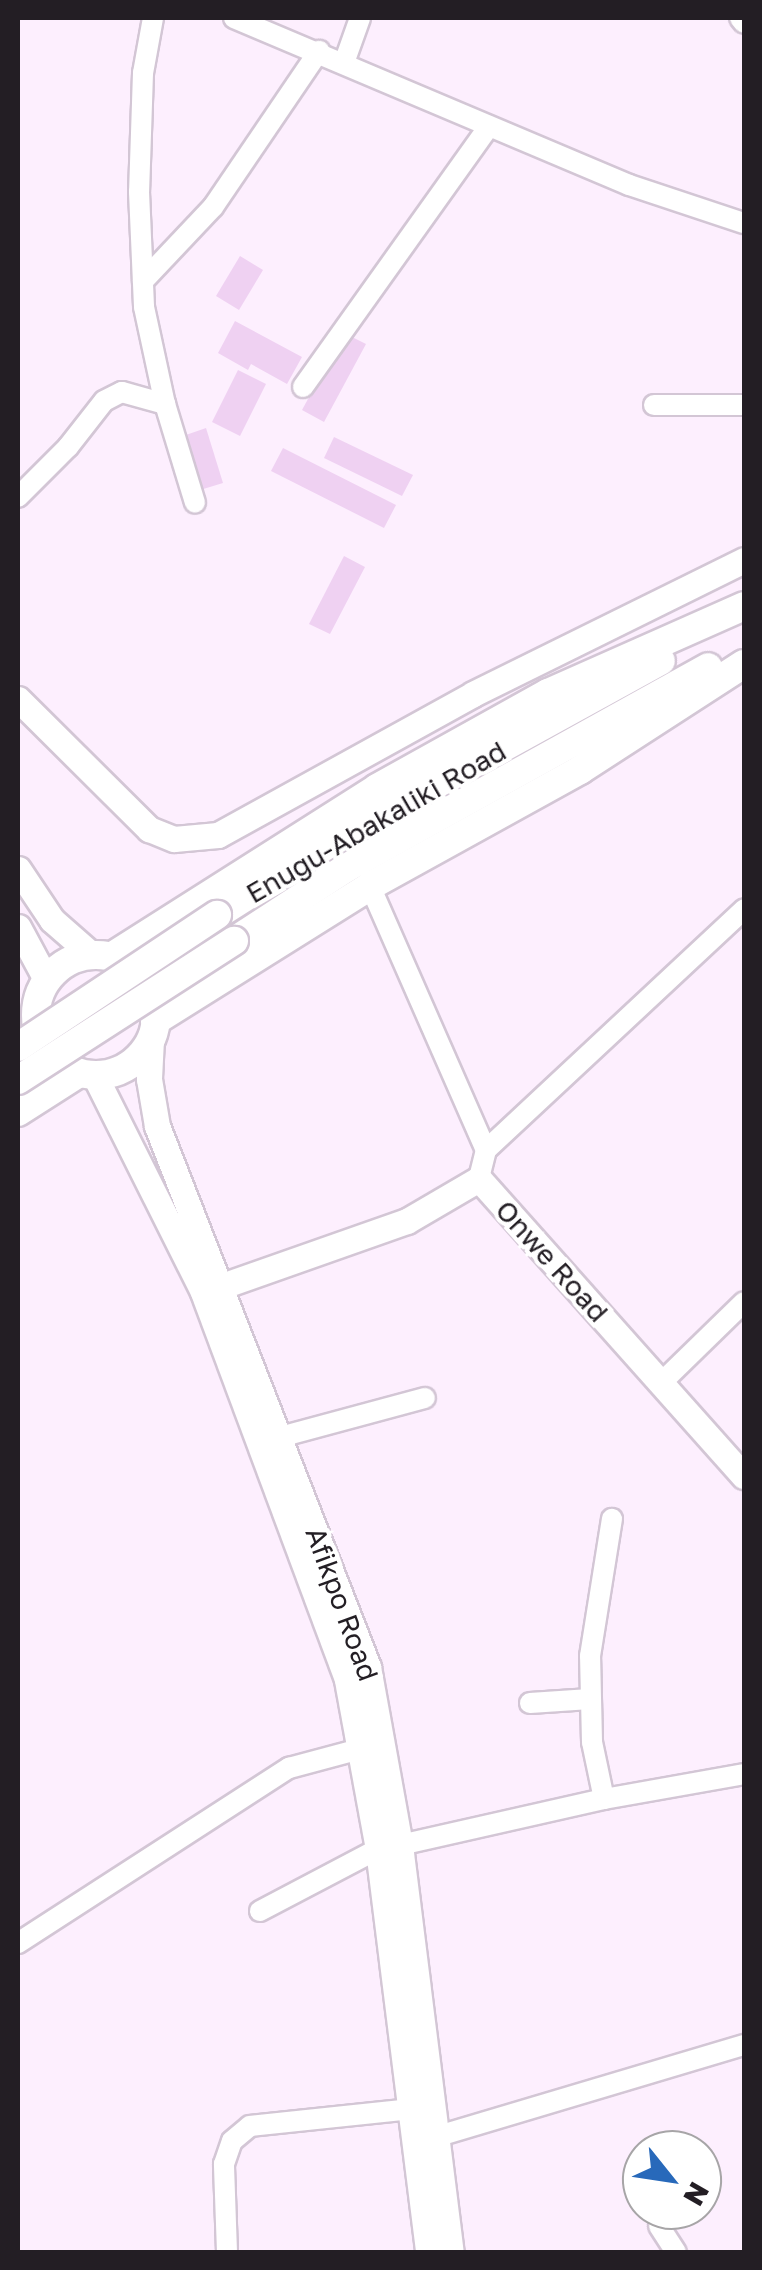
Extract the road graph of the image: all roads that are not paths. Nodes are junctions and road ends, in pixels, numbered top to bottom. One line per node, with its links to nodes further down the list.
1 (152, 18): 8 (street)
2 (234, 18): 4 (street)
3 (360, 18): 5 (street)
4 (319, 51): 5 (street); 8 (street)
5 (344, 63): 6 (street)
6 (489, 126): 7 (street); 9 (street)
7 (744, 223)
8 (143, 281): 10 (street)
9 (303, 387)
10 (165, 404): 13 (street); 14 (street)
11 (744, 404): 12 (street)
12 (654, 405)
13 (18, 497)
14 (195, 503)
15 (744, 560): 19 (main road)
16 (744, 610): 24 (highway); 27 (highway, Enugu-Abakaliki Road, bridge)
17 (744, 647): 29 (highway, bridge)
18 (744, 664): 21 (highway)
19 (18, 699)
20 (18, 869): 24 (main road)
21 (370, 886): 26 (highway); 31 (street)
22 (744, 909): 31 (street)
23 (18, 927): 25 (main road)
24 (102, 956): 25 (highway); 26 (highway)
25 (35, 998): 28 (highway)
26 (153, 1030): 28 (highway); 33 (main road, Afikpo Road)
27 (18, 1047)
28 (87, 1074): 30 (highway); 33 (main road, Afikpo Road)
29 (18, 1080)
30 (18, 1112)
31 (486, 1150): 32 (street)
32 (479, 1179): 33 (main road, Onwe Road); 35 (main road, Onwe Road)
33 (213, 1289): 37 (main road, Afikpo Road); 42 (main road, Afikpo Road)
34 (744, 1302): 35 (street)
35 (660, 1384): 38 (main road, Onwe Road)
36 (425, 1398): 37 (street)
37 (280, 1437): 42 (main road, Afikpo Road)
38 (744, 1476)
39 (612, 1520): 40 (street)
40 (590, 1699): 41 (street); 44 (street)
41 (530, 1704)
42 (373, 1745): 45 (main road, Afikpo Road); 47 (street)
43 (744, 1774): 44 (street)
44 (604, 1799): 45 (street)
45 (389, 1847): 46 (street); 49 (main road, Afikpo Road); 50 (main road, Afikpo Road)
46 (260, 1911)
47 (18, 1943)
48 (744, 2045): 50 (street)
49 (410, 2108): 50 (main road, Afikpo Road); 52 (street)
50 (427, 2139): 53 (main road, Afikpo Road); 54 (main road, Afikpo Road)
51 (662, 2230): 55 (street)
52 (227, 2252)
53 (428, 2252)
54 (451, 2252)
55 (676, 2252)

